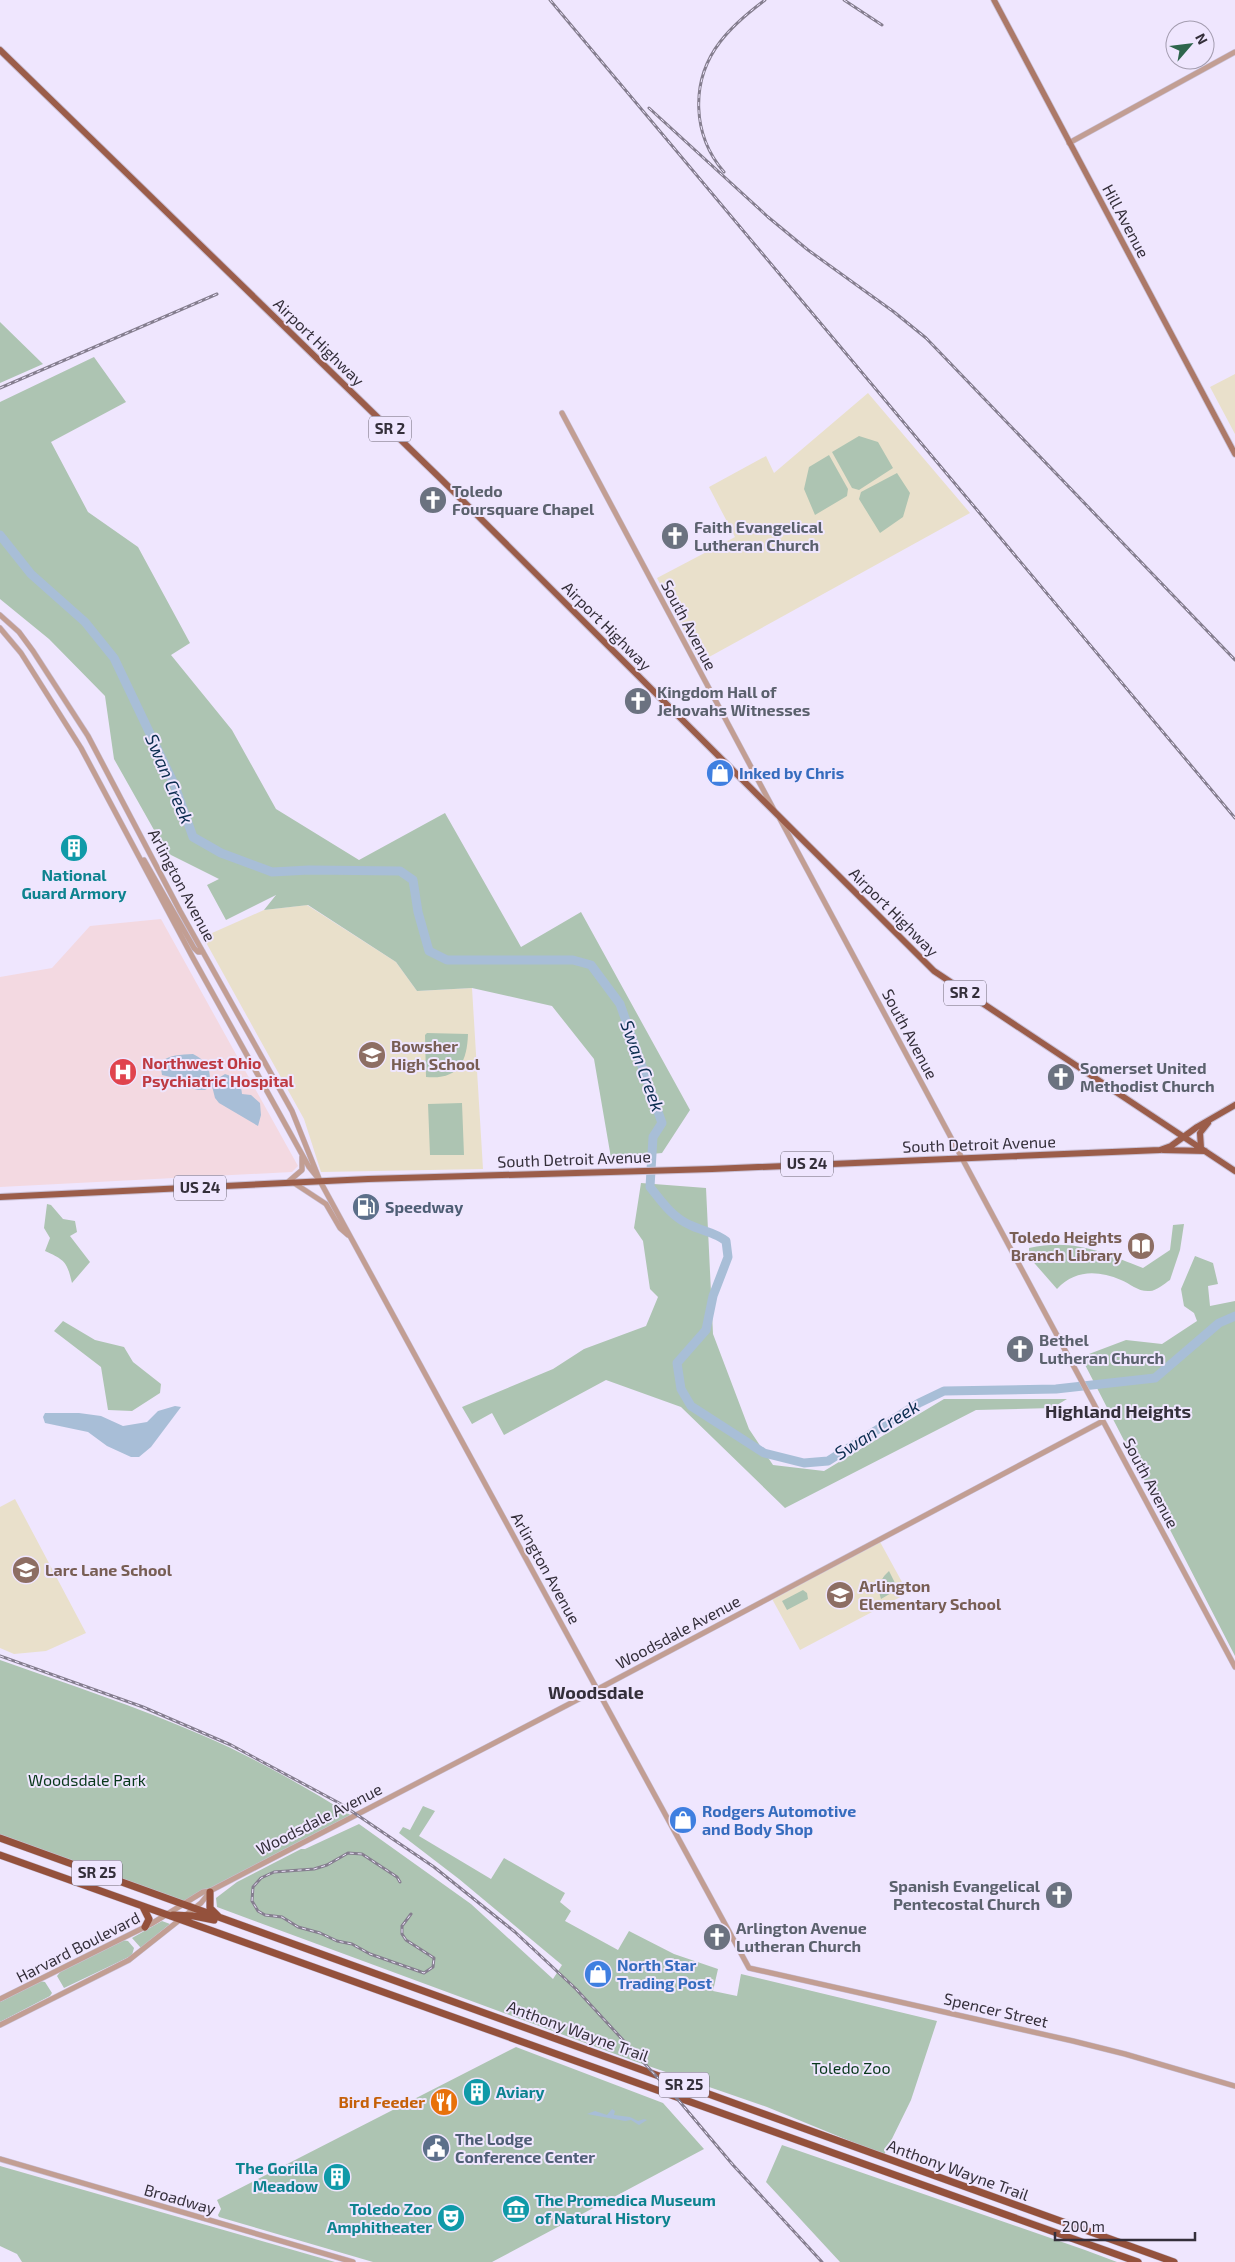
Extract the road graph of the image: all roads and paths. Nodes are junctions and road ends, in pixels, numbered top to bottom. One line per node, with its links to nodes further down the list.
1 (994, 0): 4 (main road, Hill Avenue)
2 (0, 50): 9 (main road, Airport Highway / SR 2)
3 (1235, 52): 4 (street)
4 (1069, 143): 6 (main road, Hill Avenue)
5 (562, 414): 9 (street, South Avenue)
6 (1235, 454)
7 (0, 615): 11 (street, Arlington Avenue)
8 (0, 628): 10 (street, Arlington Avenue)
9 (776, 813): 14 (main road, Airport Highway / SR 2); 18 (street, South Avenue)
10 (131, 842): 11 (street); 17 (street, Arlington Avenue)
11 (203, 952): 20 (street, Arlington Avenue)
12 (1235, 1105): 13 (main road, US 24)
13 (1214, 1116): 14 (main road, US 24); 16 (main road)
14 (1183, 1137): 15 (main road, US 24); 16 (main road, Airport Highway / SR 2)
15 (1160, 1150): 16 (main road); 18 (main road, South Detroit Avenue / US 24)
16 (1203, 1150): 19 (main road, Airport Highway / SR 2)
17 (301, 1152): 20 (street, Arlington Avenue); 21 (street)
18 (963, 1158): 20 (main road, South Detroit Avenue / US 24); 24 (street, South Avenue)
19 (1235, 1172)
20 (320, 1181): 21 (main road, South Detroit Avenue / US 24); 23 (street, Arlington Avenue)
21 (290, 1183): 22 (main road, South Detroit Avenue / US 24); 23 (street)
22 (0, 1197)
23 (352, 1239): 26 (street, Arlington Avenue)
24 (1104, 1421): 25 (street, South Avenue); 26 (street, Woodsdale Avenue)
25 (1235, 1667)
26 (598, 1689): 29 (street, Woodsdale Avenue); 38 (street, Arlington Avenue)
27 (0, 1838): 30 (highway, Anthony Wayne Trail / SR 25)
28 (0, 1855): 31 (highway, Anthony Wayne Trail / SR 25)
29 (210, 1892): 30 (street, Woodsdale Avenue); 32 (street, Woodsdale Avenue); 35 (highway)
30 (182, 1903): 32 (highway, Anthony Wayne Trail / SR 25); 33 (street, Woodsdale Avenue)
31 (143, 1906): 33 (highway, Anthony Wayne Trail / SR 25); 36 (highway)
32 (194, 1909): 34 (street, Woodsdale Avenue); 35 (highway, Anthony Wayne Trail / SR 25)
33 (165, 1914): 34 (highway, Anthony Wayne Trail / SR 25); 36 (street, Harvard Boulevard)
34 (182, 1918): 37 (highway); 40 (street, Harvard Boulevard); 44 (highway, Anthony Wayne Trail / SR 25)
35 (221, 1918): 37 (highway, Anthony Wayne Trail / SR 25)
36 (144, 1927): 39 (street, Harvard Boulevard)
37 (262, 1933): 45 (highway, Anthony Wayne Trail / SR 25)
38 (750, 1968): 41 (street, Spencer Street)
39 (0, 1999)
40 (0, 2025)
41 (1235, 2086)
42 (0, 2159): 43 (street, Broadway)
43 (353, 2262)
44 (1138, 2262)
45 (1174, 2262)

